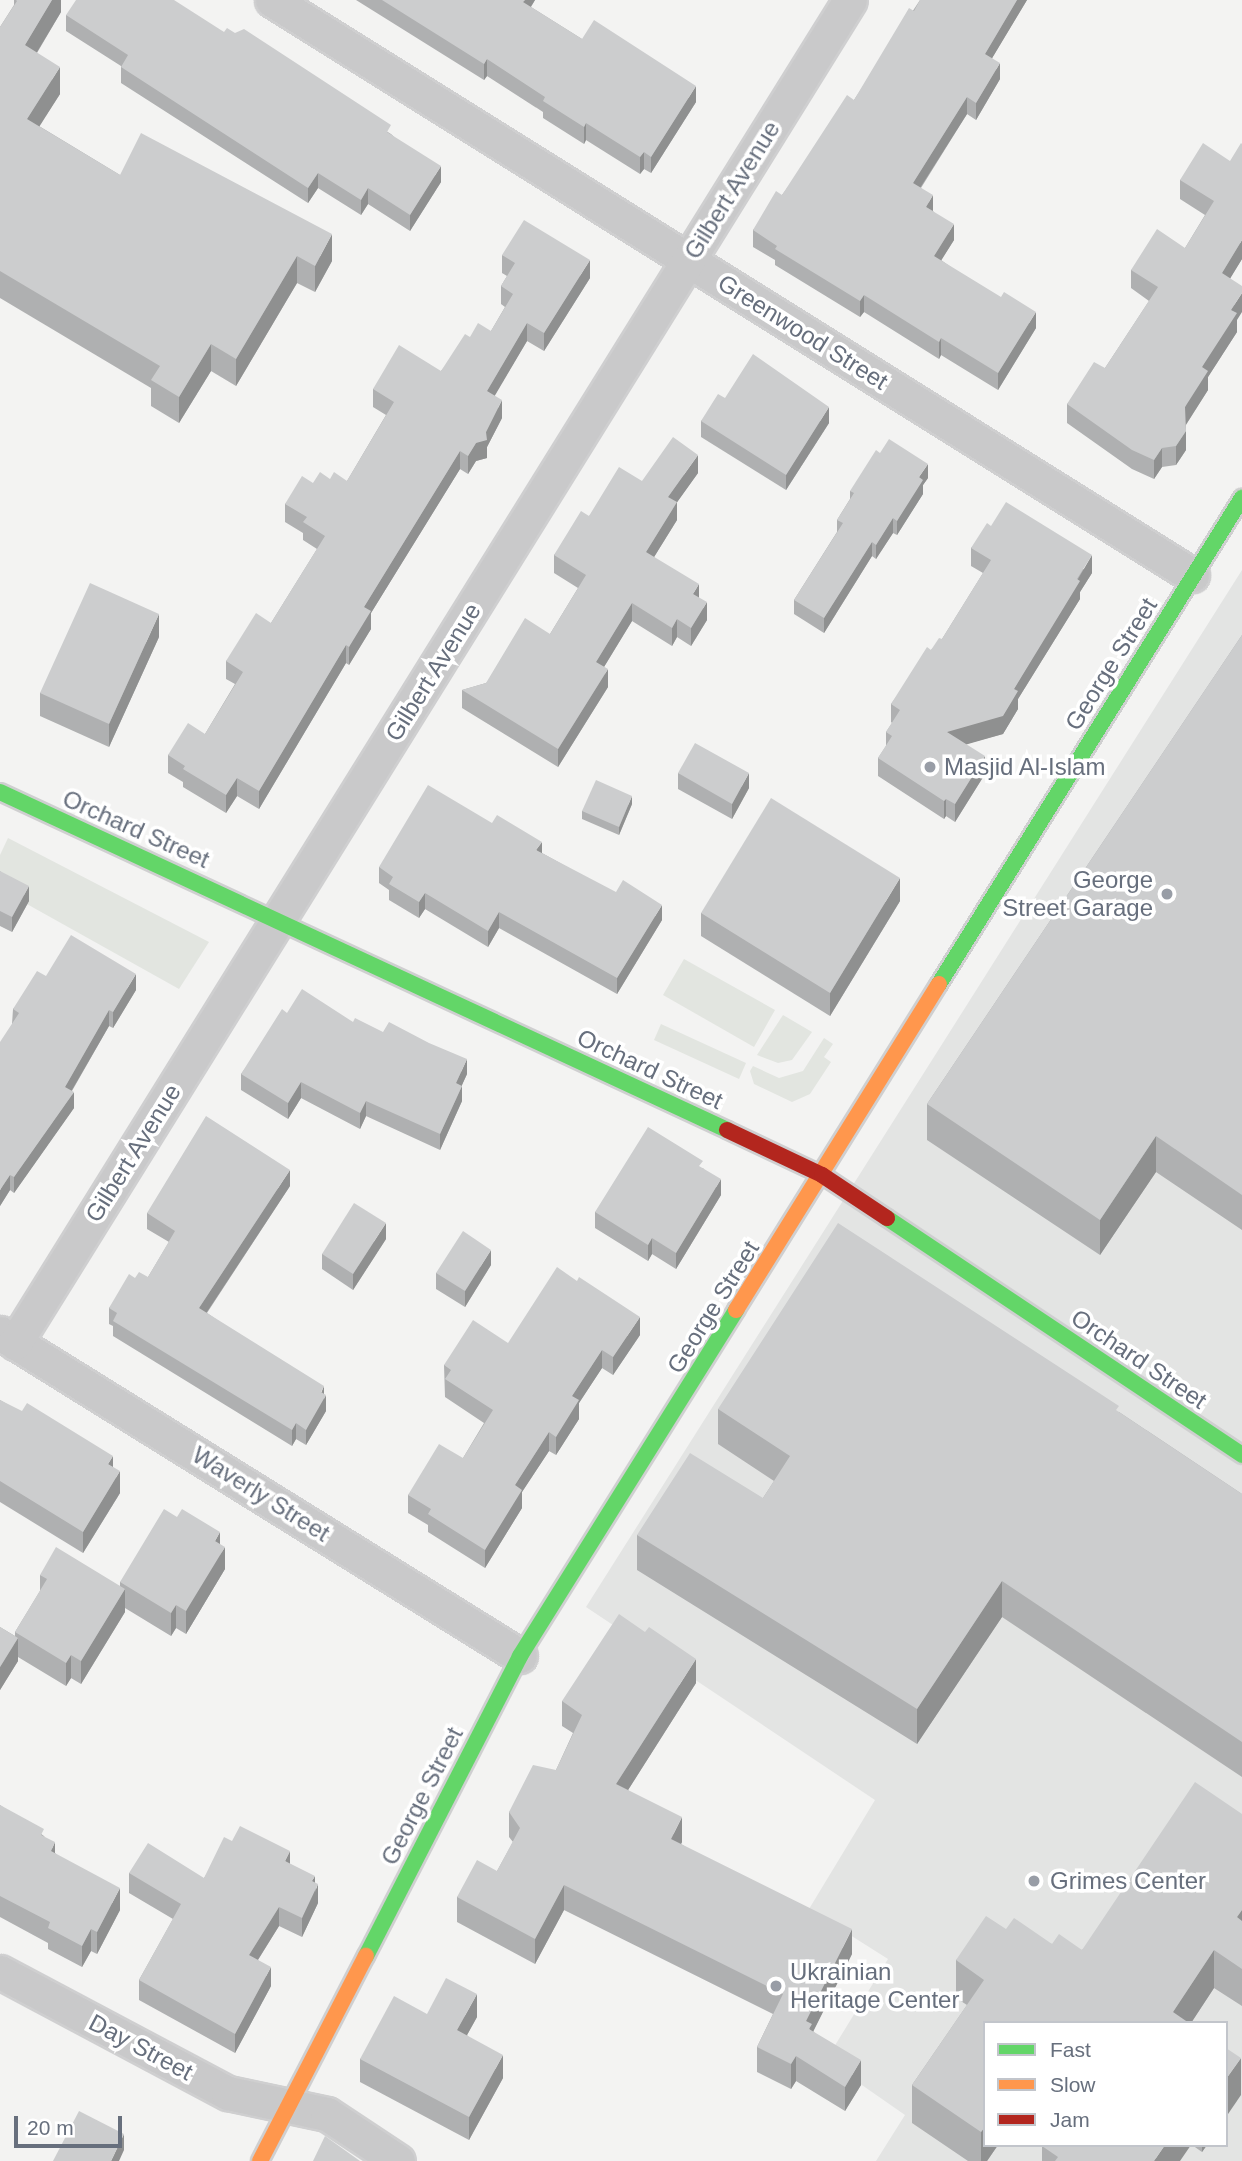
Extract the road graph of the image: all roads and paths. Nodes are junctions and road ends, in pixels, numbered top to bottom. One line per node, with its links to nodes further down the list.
1 (272, 0): 3 (street, Greenwood Street)
2 (850, 0): 3 (street, Gilbert Avenue)
3 (688, 260): 5 (street, Greenwood Street); 7 (street, Gilbert Avenue)
4 (1242, 498): 5 (main road, George Street)
5 (1192, 575): 8 (main road, George Street)
6 (0, 792): 7 (main road, Orchard Street)
7 (280, 919): 8 (main road, Orchard Street); 9 (street, Gilbert Avenue)
8 (822, 1175): 10 (main road, Orchard Street); 11 (main road, George Street)
9 (7, 1338): 11 (street, Waverly Street)
10 (1242, 1455)
11 (520, 1656): 13 (main road, George Street)
12 (0, 1972): 13 (street, Day Street)
13 (287, 2107): 14 (main road, George Street); 15 (street, Day Street)
14 (260, 2161)
15 (398, 2161)

